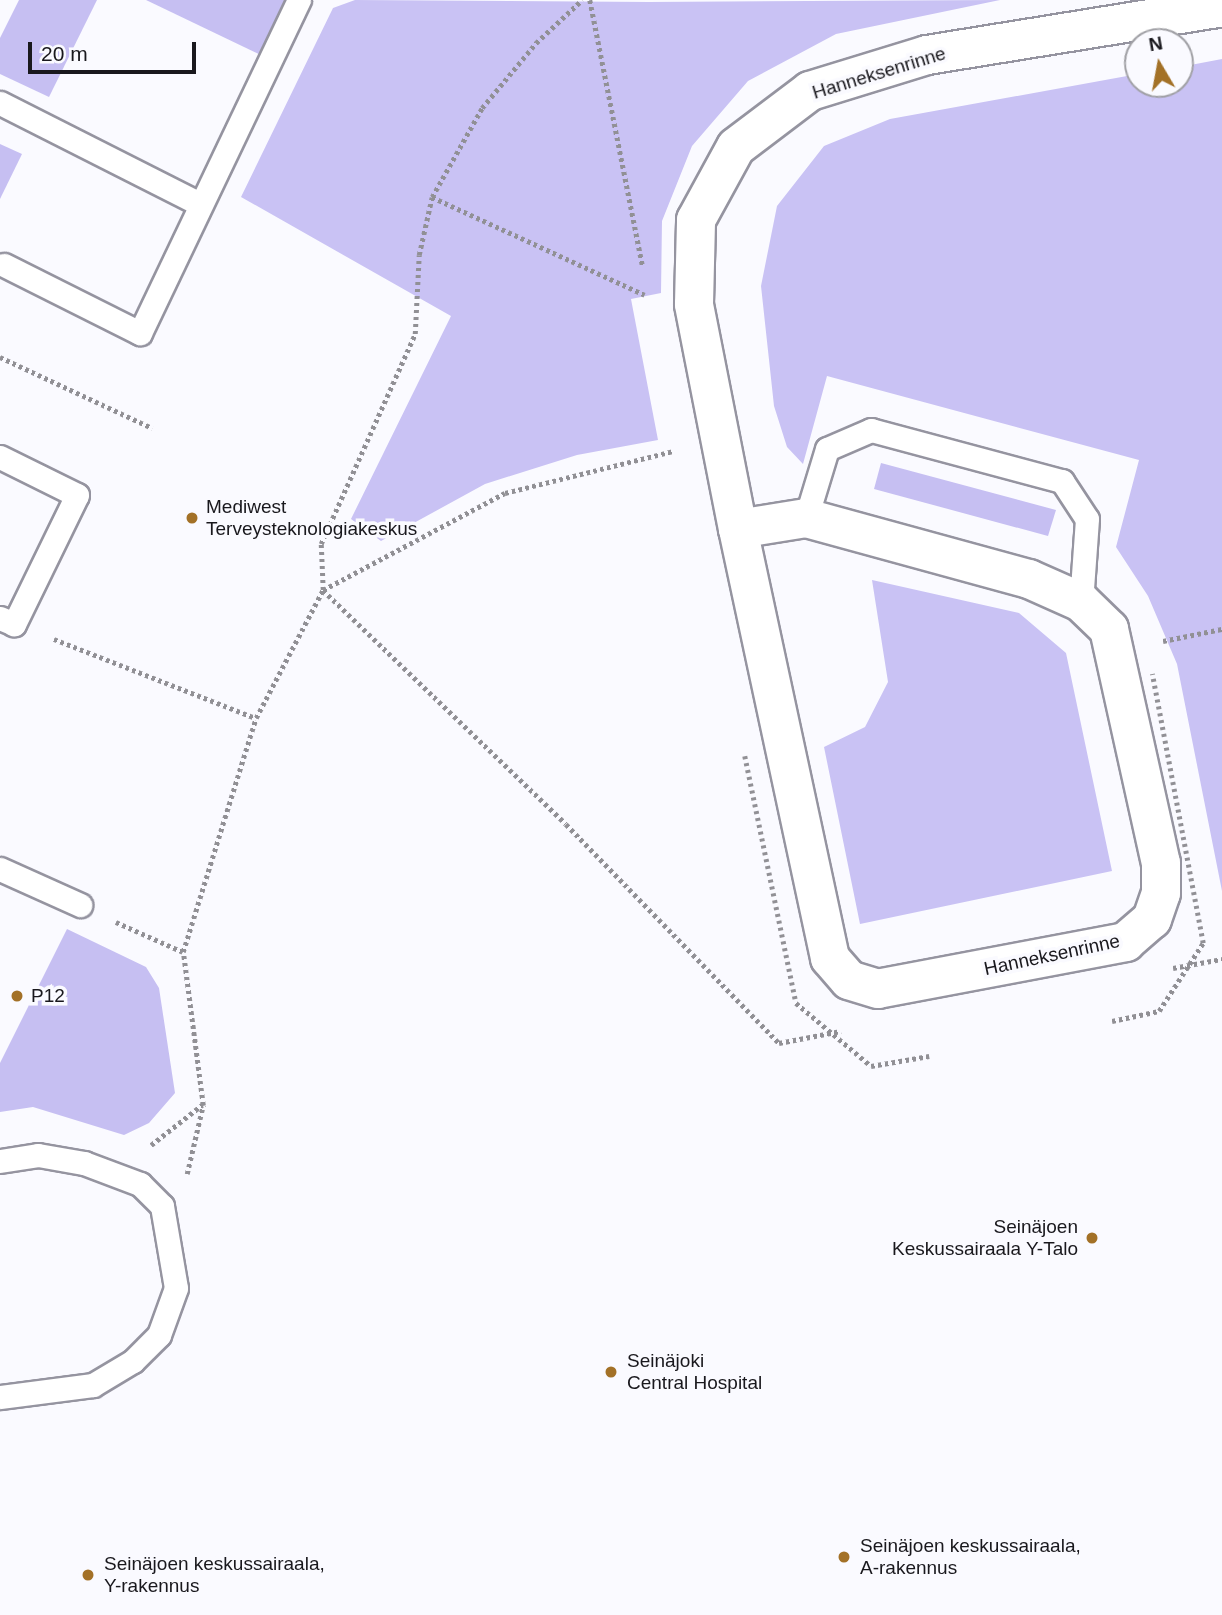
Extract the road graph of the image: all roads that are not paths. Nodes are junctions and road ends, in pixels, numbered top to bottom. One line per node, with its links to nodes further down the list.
1 (299, 0): 4 (lane)
2 (1222, 7): 8 (street, Hanneksenrinne)
3 (0, 103): 4 (lane)
4 (200, 204): 5 (lane)
5 (4, 265)
6 (0, 457): 10 (lane)
7 (806, 517): 8 (street, Hanneksenrinne); 9 (street, Hanneksenrinne); 9 (lane)
8 (738, 528): 9 (street, Hanneksenrinne)
9 (1081, 602)
10 (7, 621)
11 (0, 869): 12 (lane)
12 (80, 905)
13 (0, 1161): 14 (lane)
14 (0, 1397)

